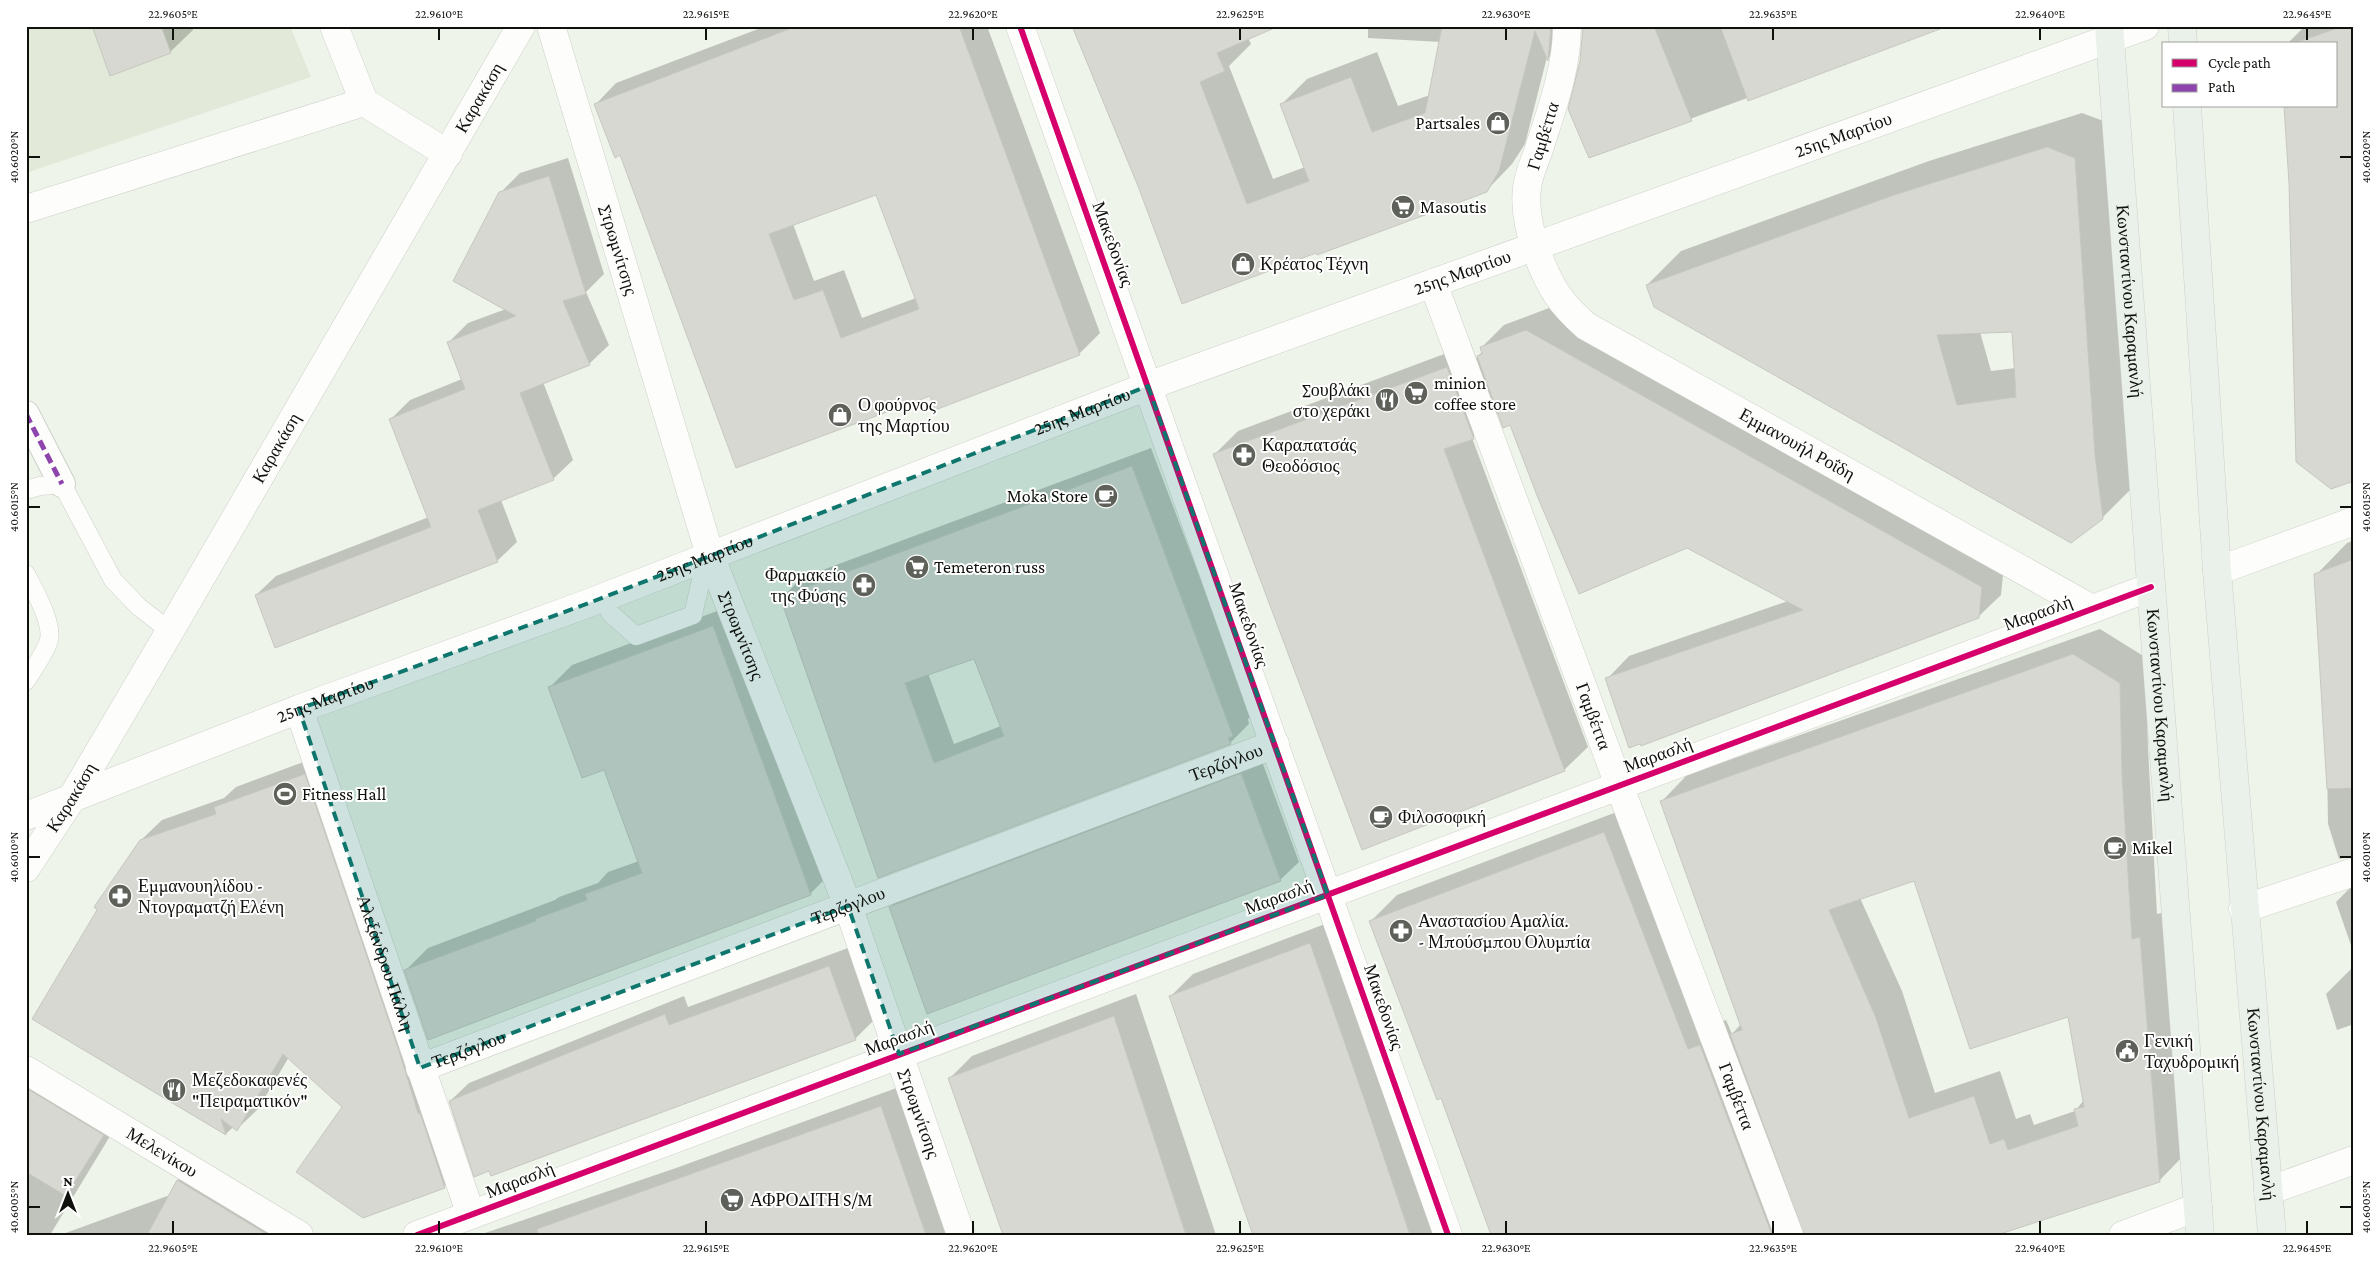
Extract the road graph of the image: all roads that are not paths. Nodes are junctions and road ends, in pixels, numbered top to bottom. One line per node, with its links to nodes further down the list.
1 (334, 26): 10 (street)
2 (521, 26): 12 (street, Καρακάση)
3 (551, 26): 21 (street, Στρωμνίτσης)
4 (1020, 26): 16 (street, Μακεδονίας)
5 (1567, 26): 14 (street, Γαμβέττα)
6 (2145, 26): 8 (street, 25ης Μαρτίου)
7 (2182, 26): 9 (main road)
8 (2109, 32): 14 (street, 25ης Μαρτίου); 24 (main road, Κωνσταντίνου Καραμανλή)
9 (2183, 42)
10 (364, 102): 12 (street); 13 (street)
11 (2187, 108): 22 (main road, Κωνσταντίνου Καραμανλή)
12 (448, 154): 27 (street, Καρακάση)
13 (26, 208)
14 (1535, 246): 15 (street, 25ης Μαρτίου); 25 (street, Εμμανουήλ Ροΐδη)
15 (1433, 283): 16 (street, 25ης Μαρτίου); 31 (street, Γαμβέττα)
16 (1148, 386): 21 (street, 25ης Μαρτίου); 30 (street, Μακεδονίας)
17 (26, 414): 18 (street)
18 (62, 484): 19 (lane); 27 (lane)
19 (26, 490)
20 (2354, 521): 22 (street)
21 (706, 567): 26 (lane); 29 (street, 25ης Μαρτίου); 37 (street, Στρωμνίτσης)
22 (2217, 571): 38 (main road, Κωνσταντίνου Καραμανλή)
23 (26, 574): 28 (lane)
24 (2151, 587): 25 (street, Μαρασλή); 44 (main road, Κωνσταντίνου Καραμανλή)
25 (2092, 609): 31 (street, Μαρασλή)
26 (610, 613)
27 (170, 631): 32 (street, Καρακάση)
28 (26, 681)
29 (299, 709): 32 (street, 25ης Μαρτίου); 40 (street, Αλεξάνδρου Πάλλη)
30 (1275, 744): 36 (street, Μακεδονίας); 37 (street, Τερζόγλου)
31 (1619, 786): 36 (street, Μαρασλή); 50 (street, Γαμβέττα)
32 (70, 801): 33 (street, 25ης Μαρτίου); 34 (street, Καρακάση)
33 (26, 816)
34 (26, 868)
35 (2354, 872): 38 (street)
36 (1328, 895): 39 (street, Μαρασλή); 49 (street, Μακεδονίας)
37 (848, 906): 39 (street, Στρωμνίτσης); 40 (street, Τερζόγλου)
38 (2243, 909): 43 (main road, Κωνσταντίνου Καραμανλή)
39 (899, 1054): 45 (street, Μαρασλή); 48 (street, Στρωμνίτσης)
40 (420, 1068): 45 (street, Αλεξάνδρου Πάλλη)
41 (26, 1070): 46 (street, Μελενίκου)
42 (2354, 1160): 43 (street)
43 (2268, 1192): 53 (main road, Κωνσταντίνου Καραμανλή)
44 (2198, 1207): 51 (street); 52 (main road, Κωνσταντίνου Καραμανλή)
45 (471, 1214): 47 (street, Μαρασλή)
46 (299, 1235)
47 (417, 1235)
48 (961, 1235)
49 (1448, 1235)
50 (1789, 1235)
51 (2123, 1235)
52 (2200, 1235)
53 (2272, 1235)

